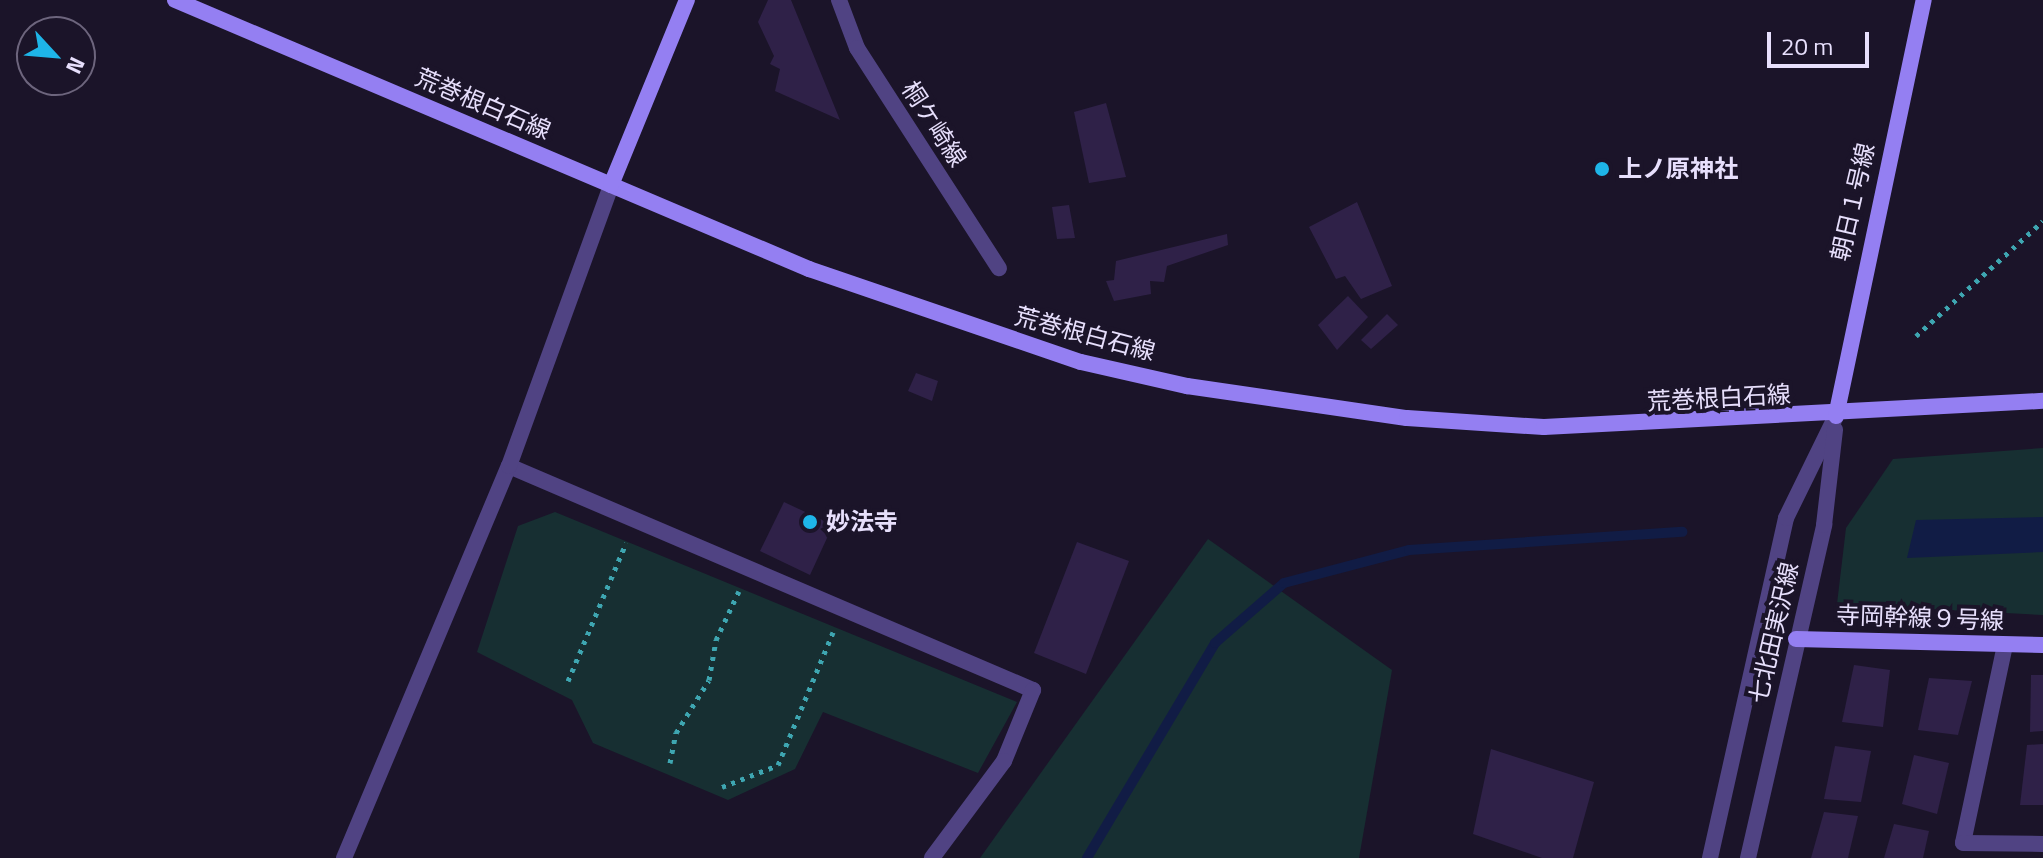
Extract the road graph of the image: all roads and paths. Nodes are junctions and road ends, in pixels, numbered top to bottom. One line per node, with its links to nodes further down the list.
1 (175, 0): 5 (street, 荒巻根白石線)
2 (687, 0): 5 (street)
3 (839, 0): 7 (street, 桐ケ崎線)
4 (1924, 0): 10 (street, 朝日１号線)
5 (611, 185): 10 (street, 荒巻根白石線); 11 (street)
6 (2043, 221): 8 (path)
7 (999, 268)
8 (1916, 336)
9 (2043, 401): 10 (street, 荒巻根白石線)
10 (1836, 416): 15 (street, 七北田実沢線); 25 (street)
11 (509, 466): 12 (street); 23 (street)
12 (635, 520): 13 (street); 18 (path)
13 (746, 567): 14 (street); 19 (path)
14 (842, 609): 20 (path); 24 (street)
15 (1796, 639): 16 (street, 寺岡幹線９号線); 26 (street, 七北田実沢線)
16 (2005, 645): 17 (street, 寺岡幹線９号線); 22 (street)
17 (2043, 645)
18 (568, 681)
19 (670, 763)
20 (722, 787)
21 (2043, 844): 22 (street)
22 (1961, 850)
23 (344, 858)
24 (932, 858)
25 (1710, 858)
26 (1748, 858)

